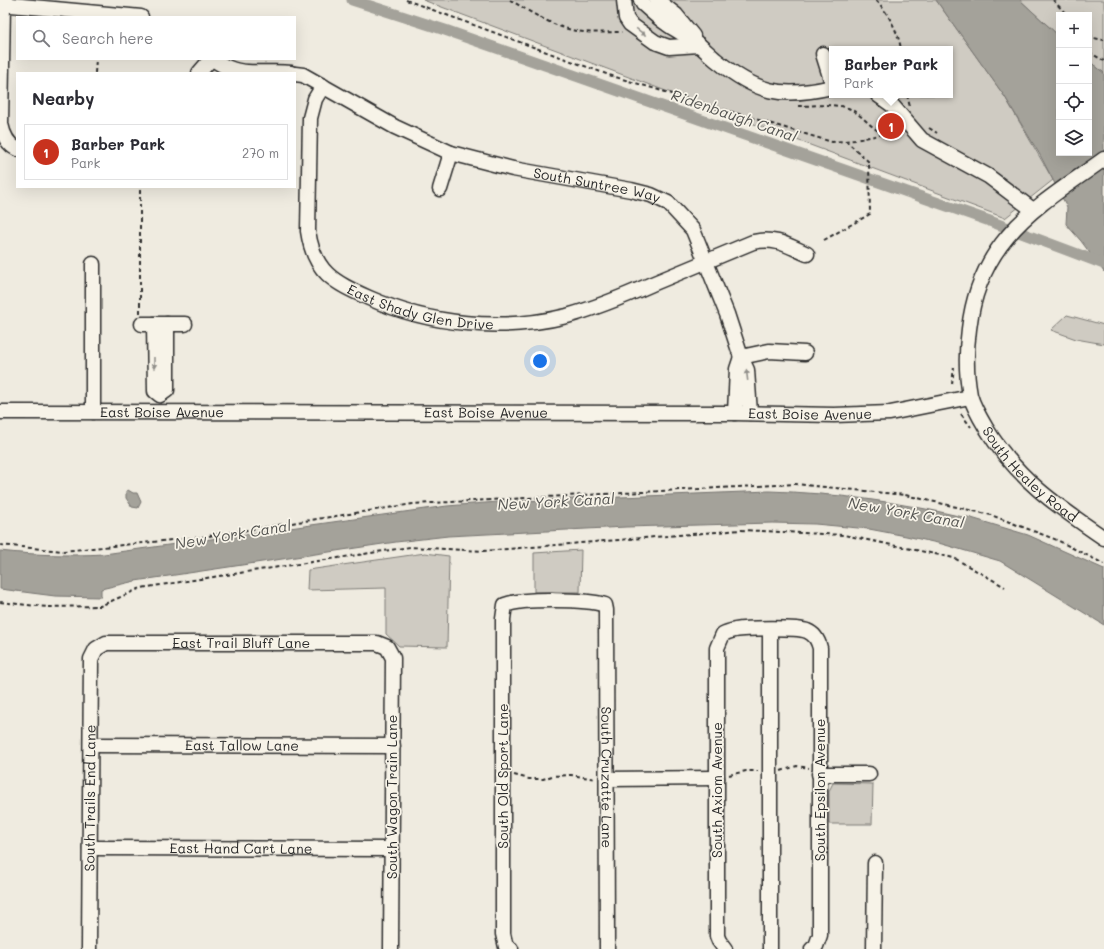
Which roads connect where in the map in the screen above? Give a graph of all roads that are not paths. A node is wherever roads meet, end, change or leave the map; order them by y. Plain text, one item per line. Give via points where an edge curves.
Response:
1 (624, 0) edge
2 (641, 0) edge
3 (657, 0) edge
4 (1, 4) edge
5 (130, 16) edge
6 (699, 45) junction
7 (823, 54) dead end
8 (211, 60) edge
9 (214, 60) edge
10 (200, 72) edge
11 (284, 72) edge
12 (829, 73) edge
13 (296, 74) edge
14 (323, 86) junction
15 (829, 88) edge
16 (882, 98) edge
17 (12, 145) edge
18 (451, 153) junction
19 (1104, 159) edge
20 (440, 189) dead end
21 (1033, 210) junction
22 (807, 254) dead end
23 (705, 262) junction
24 (93, 264) dead end
25 (185, 324) dead end
26 (805, 352) dead end
27 (741, 357) junction
28 (970, 397) junction
29 (0, 412) edge
30 (93, 412) junction
31 (160, 412) junction
32 (735, 413) junction
33 (750, 413) junction
34 (1104, 538) edge
35 (605, 605) joint
36 (770, 629) junction
37 (387, 647) joint
38 (96, 649) joint
39 (91, 745) junction
40 (393, 746) junction
41 (819, 774) junction
42 (869, 774) dead end
43 (717, 778) junction
44 (607, 779) junction
45 (90, 848) junction
46 (392, 849) junction
47 (875, 863) dead end
48 (814, 947) edge
49 (508, 948) edge
50 (724, 948) edge
51 (89, 949) edge
52 (391, 949) edge
53 (607, 949) edge
54 (770, 949) edge
55 (874, 949) edge

1 -> 6 street via 626,18 630,24 655,42 669,47
2 - 6 street via 666,24
3 - 6 street via 676,15
4 - 5 street
4 - 17 street via 1,124 3,133
6 - 15 street via 736,75 766,90 777,93 805,93
7 - 12 street
8 - 10 street
9 - 11 street via 242,71
13 - 14 street, South Suntree Way via 303,75
14 - 18 street, South Suntree Way via 395,127
14 - 23 street, East Shady Glen Drive via 315,99 310,118 310,245 325,273 363,295 390,307 430,318 474,324 523,324 567,316 619,298
16 - 21 street via 892,105 922,140 988,176
18 - 20 street
18 - 23 street, South Suntree Way via 513,169 651,195 668,203 689,225
19 - 21 street, South Healey Road
21 - 28 street, South Healey Road via 996,251 977,287 967,344
22 - 23 street, East Shady Glen Drive via 777,241 765,239
23 - 27 street, South Suntree Way via 727,314
24 - 30 street
25 - 31 street via 151,323 155,391 160,395
26 - 27 street via 769,352
27 - 32 street via 737,369
33 -> 27 street, South Suntree Way via 747,370
28 - 33 street, East Boise Avenue via 890,413
28 - 34 street, South Healey Road via 997,446 1014,468 1056,504
29 - 30 street, East Boise Avenue
30 - 31 street, East Boise Avenue
31 - 32 street, East Boise Avenue
32 - 33 street, East Boise Avenue
35 - 44 street, South Cruzatte Lane
35 - 49 street, South Old Sport Lane via 592,602 525,601 505,604 503,934
36 - 41 street, South Epsilon Avenue via 802,629 815,636 820,648
36 - 43 street, South Axiom Avenue via 736,629 723,634 719,640
36 - 54 street
37 - 38 street, East Trail Bluff Lane via 377,643 106,643
37 - 40 street, South Wagon Train Lane via 393,658
38 - 39 street, South Trails End Lane via 91,659
39 - 40 street, East Tallow Lane
39 - 45 street, South Trails End Lane
40 - 46 street, South Wagon Train Lane
41 - 42 street
41 - 48 street, South Epsilon Avenue via 820,935
43 - 44 street
43 - 50 street, South Axiom Avenue via 717,936
44 - 53 street, South Cruzatte Lane
45 - 46 street, East Hand Cart Lane
45 - 51 street, South Trails End Lane
46 - 52 street, South Wagon Train Lane
47 - 55 street

